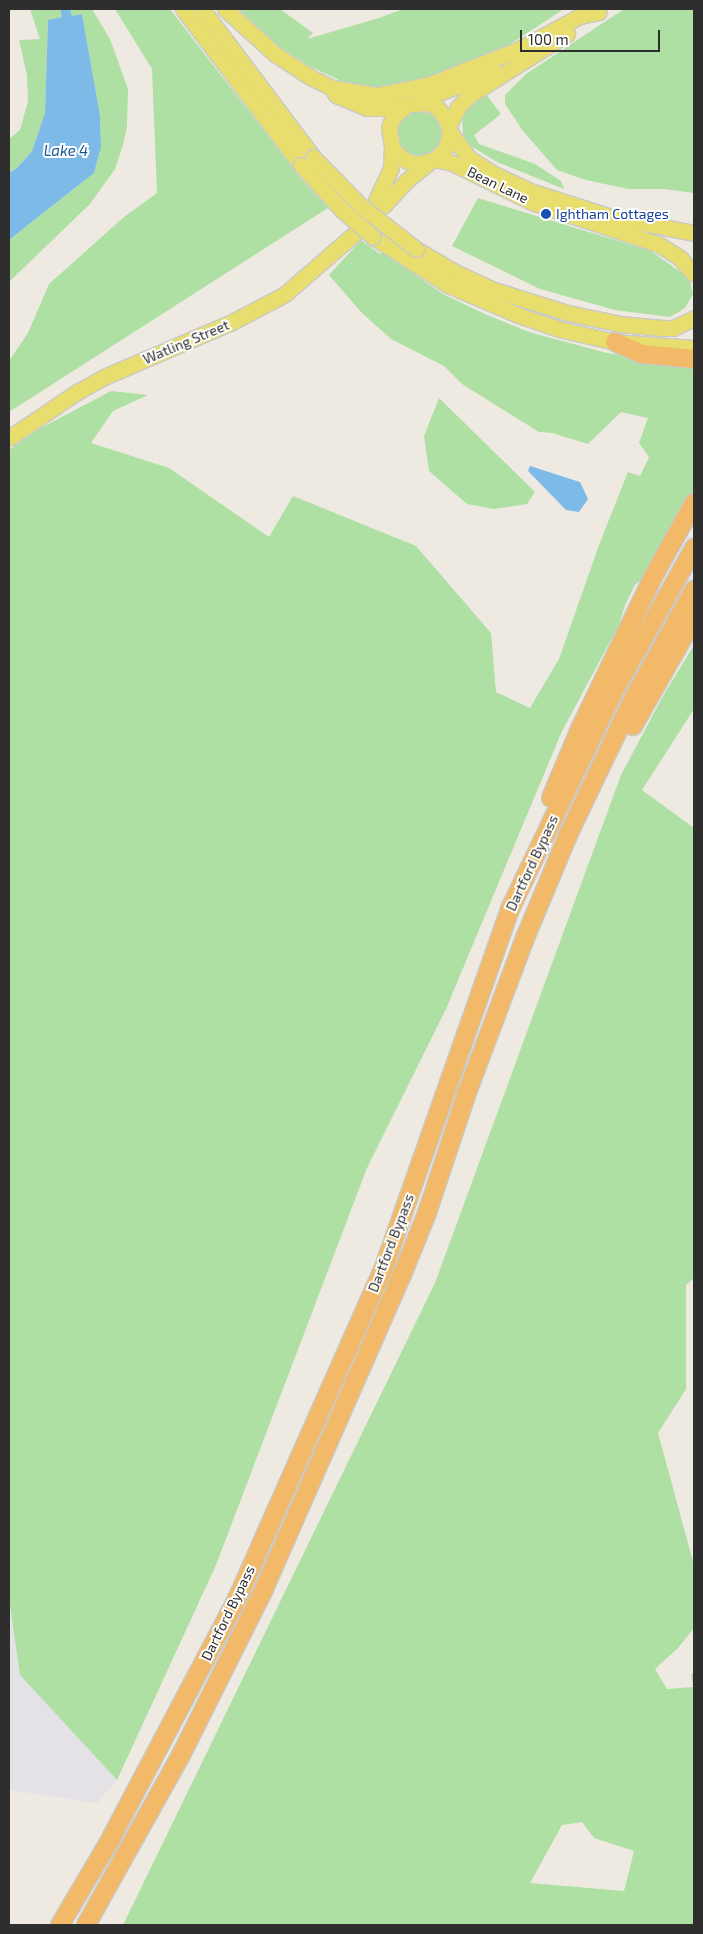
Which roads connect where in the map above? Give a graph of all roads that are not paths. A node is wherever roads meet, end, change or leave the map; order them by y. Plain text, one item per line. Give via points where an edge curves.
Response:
1 (183, 9) edge
2 (202, 9) edge
3 (224, 9) edge
4 (602, 10) edge
5 (332, 88) junction
6 (408, 104) junction
7 (450, 128) junction
8 (392, 147) junction
9 (307, 161) junction
10 (431, 161) junction
11 (694, 233) edge
12 (354, 234) dead end
13 (413, 255) junction
14 (694, 274) edge
15 (694, 318) edge
16 (616, 342) junction
17 (694, 348) edge
18 (694, 359) edge
19 (9, 438) edge
20 (694, 504) edge
21 (694, 548) edge
22 (694, 590) edge
23 (694, 618) edge
24 (568, 835) junction
25 (510, 909) junction
26 (60, 1925) edge
27 (86, 1925) edge

1 - 9 main road
2 - 9 main road
3 - 5 main road via 275,54
4 - 5 main road via 580,16 517,50 430,84 377,95
4 - 6 main road via 468,82
4 - 7 main road via 470,95 459,105
5 - 6 main road via 336,95 366,108
6 - 7 main road via 432,104 443,113
6 - 8 main road via 393,117 389,127
7 - 10 main road via 446,148
7 - 11 main road, Bean Lane via 469,158 533,192 612,217
8 - 10 main road via 407,161 417,164
8 - 10 main road via 391,168 376,200 377,208
9 - 13 main road, bridge
10 - 14 main road, Bean Lane via 452,163 534,203 660,244 676,254
12 - 19 main road, Watling Street via 286,294 232,322 104,377 76,392
13 - 15 main road via 491,289 568,313 620,324 663,328 673,328
13 - 16 main road via 457,289 559,329
16 - 17 main road
16 - 18 highway via 642,354
20 - 25 highway via 653,577 580,729
21 - 25 highway, Dartford Bypass via 615,689
22 - 24 highway, Dartford Bypass via 634,697
23 - 24 highway via 642,708 596,801
24 - 27 highway, Dartford Bypass via 525,938 402,1275 272,1571 181,1755
25 - 26 highway, Dartford Bypass via 379,1280 237,1599 110,1840

